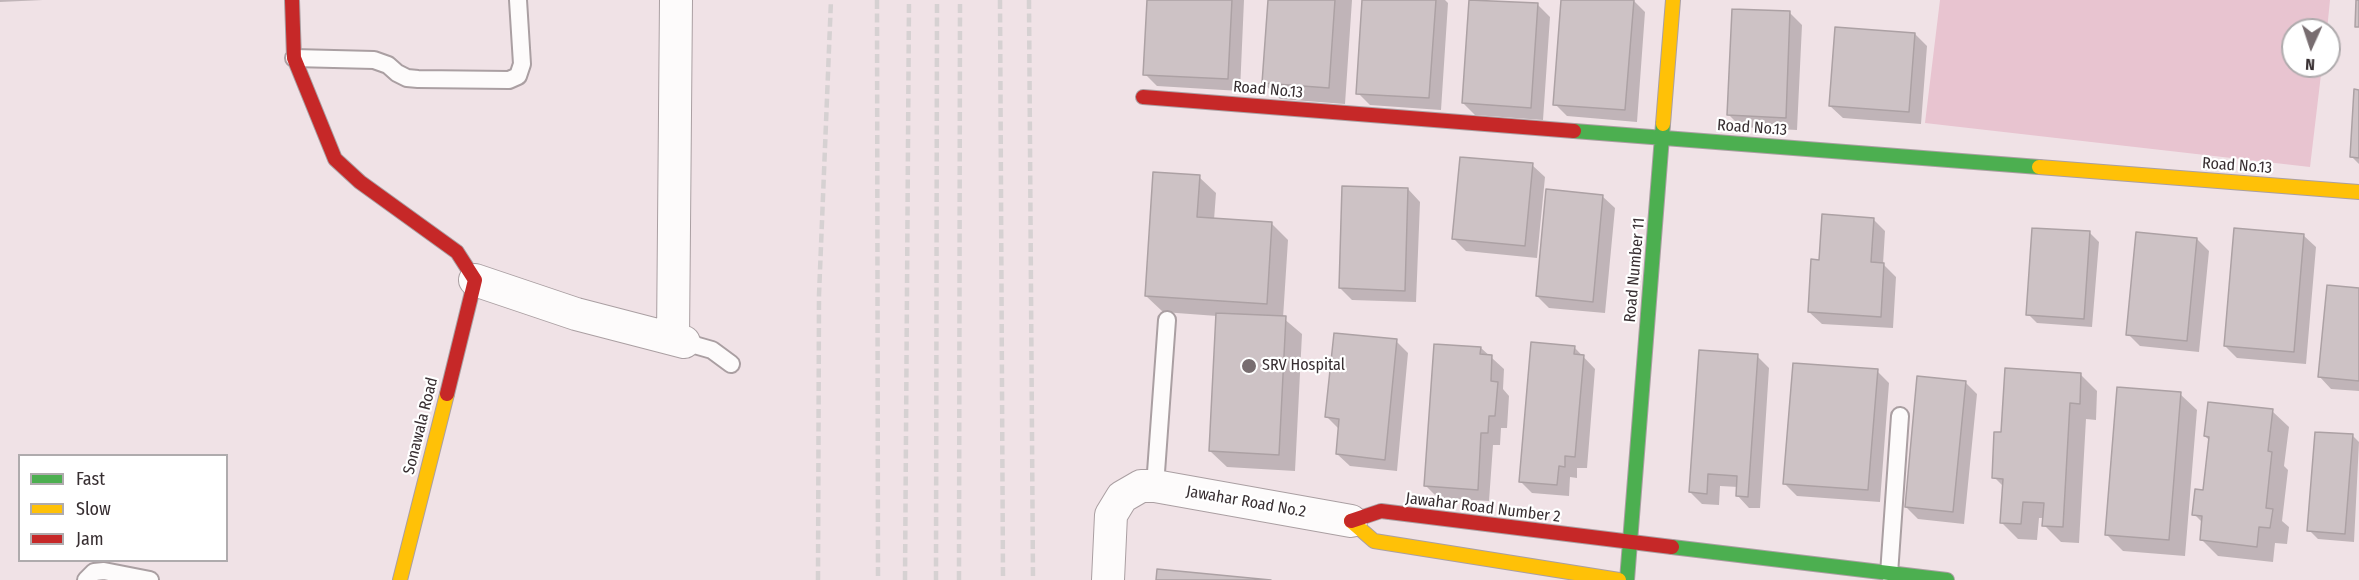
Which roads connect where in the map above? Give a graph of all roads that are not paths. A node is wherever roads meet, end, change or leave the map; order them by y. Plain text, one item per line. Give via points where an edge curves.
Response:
1 (292, 0) edge
2 (518, 0) edge
3 (676, 0) edge
4 (1673, 0) edge
5 (294, 58) junction
6 (1143, 97) dead end
7 (1662, 138) junction
8 (2359, 192) edge
9 (475, 280) junction
10 (1167, 320) dead end
11 (679, 340) junction
12 (731, 364) dead end
13 (1900, 416) dead end
14 (1148, 486) junction
15 (1351, 521) junction
16 (1630, 543) junction
17 (1889, 574) junction
18 (87, 580) edge
19 (150, 580) edge
20 (400, 580) edge
21 (1108, 580) edge
22 (1619, 580) edge
23 (1627, 580) edge
24 (1947, 580) edge

1 - 5 street
2 - 5 lane via 522,64 518,76 509,80 418,79 374,60
3 - 11 street
4 - 7 street, Road Number 11
5 - 9 street via 335,159 360,182 457,252
6 - 7 street, Road No.13
7 - 8 street, Road No.13
7 - 16 street, Road Number 11
9 - 11 street via 576,314
9 - 20 street, Sonawala Road
10 - 14 lane
11 - 12 lane via 712,350
13 - 17 lane
14 - 15 street, Jawahar Road No.2
14 - 21 street via 1122,497 1111,515
15 - 16 street, Jawahar Road Number 2 via 1381,511
15 - 22 street via 1374,541
16 - 17 street, Jawahar Road Number 2
16 - 23 street, Road Number 11
17 - 24 street
18 - 19 lane via 94,572 104,571

